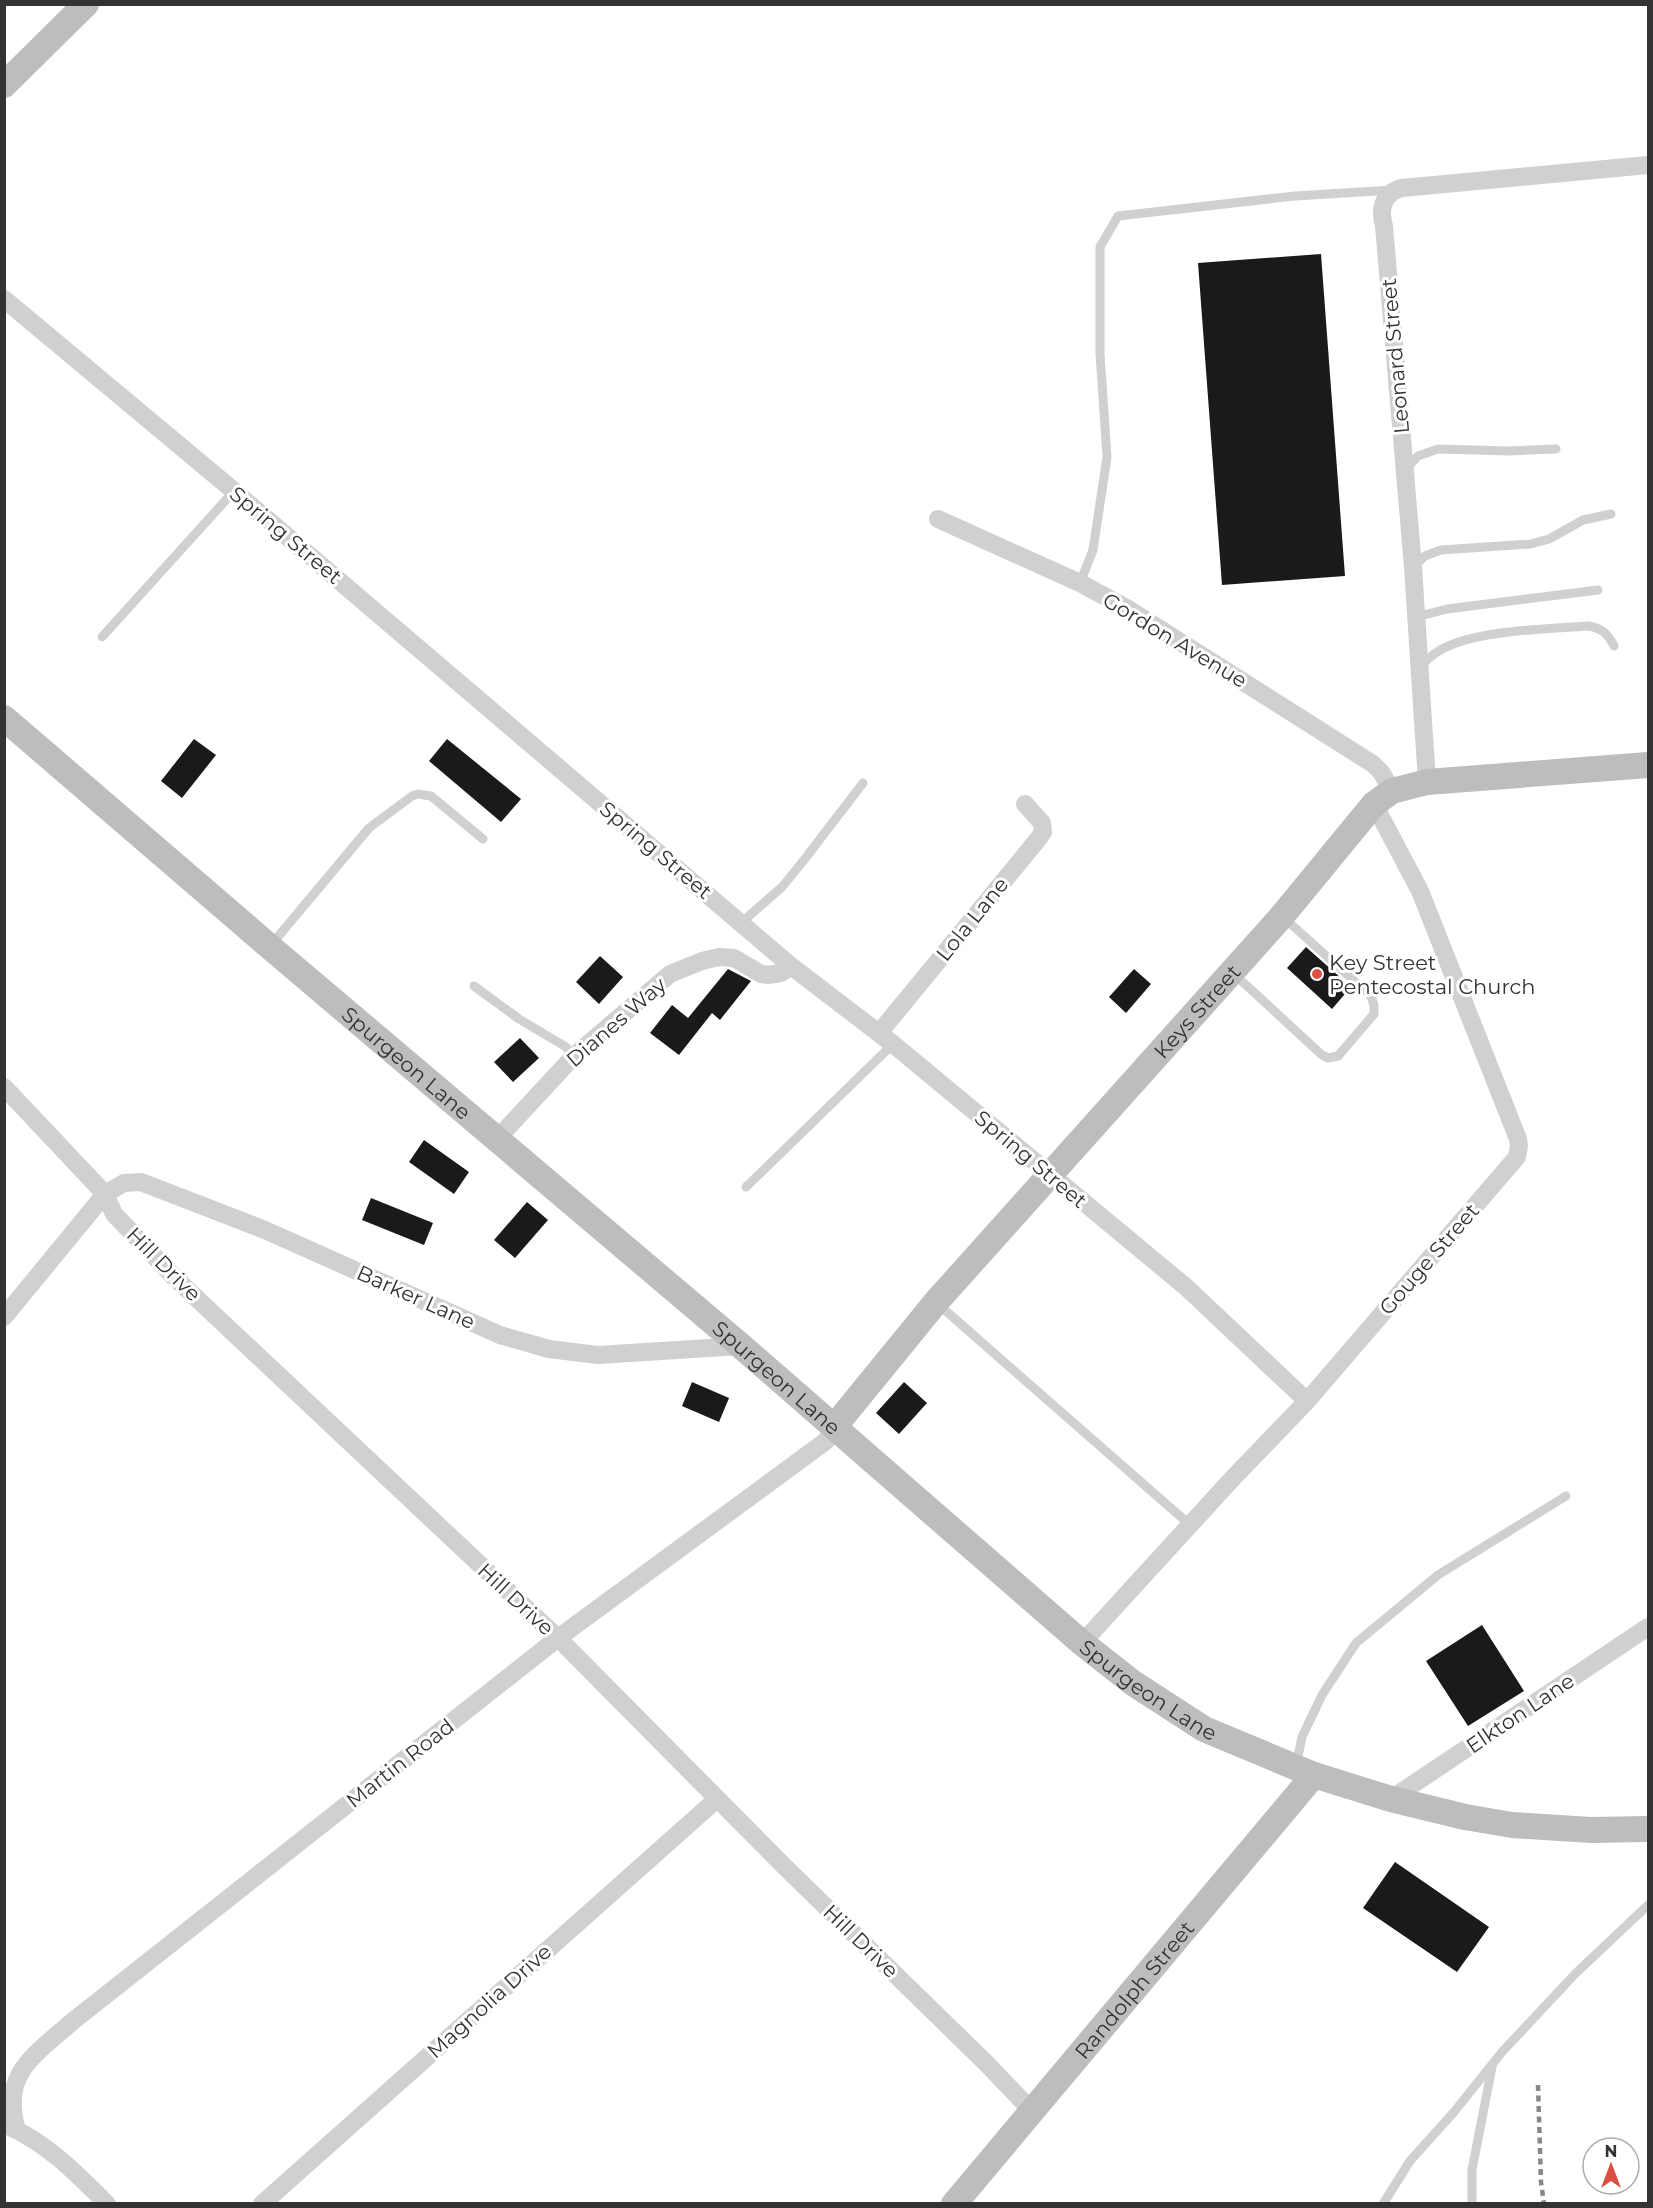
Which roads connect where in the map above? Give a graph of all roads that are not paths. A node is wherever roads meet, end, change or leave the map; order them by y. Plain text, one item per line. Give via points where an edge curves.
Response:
1 (86, 4) edge
2 (4, 85) edge
3 (1648, 165) edge
4 (1396, 190) junction
5 (4, 299) edge
6 (1556, 449) dead end
7 (1405, 470) junction
8 (234, 491) junction
9 (1611, 514) dead end
10 (938, 519) dead end
11 (1413, 567) junction
12 (1080, 583) junction
13 (1598, 590) dead end
14 (1416, 617) junction
15 (102, 638) dead end
16 (1614, 646) dead end
17 (1419, 667) junction
18 (4, 718) edge
19 (1648, 765) edge
20 (1427, 782) junction
21 (863, 783) dead end
22 (1383, 798) junction
23 (1025, 804) dead end
24 (483, 839) dead end
25 (1282, 916) junction
26 (741, 923) junction
27 (270, 947) junction
28 (791, 966) junction
29 (1232, 972) junction
30 (474, 986) dead end
31 (886, 1038) junction
32 (573, 1057) junction
33 (4, 1087) edge
34 (497, 1139) junction
35 (1050, 1175) junction
36 (746, 1187) dead end
37 (105, 1194) junction
38 (936, 1302) junction
39 (4, 1317) edge
40 (741, 1346) junction
41 (1307, 1401) junction
42 (834, 1426) junction
43 (1566, 1496) dead end
44 (1190, 1525) junction
45 (1648, 1627) edge
46 (558, 1638) junction
47 (1082, 1643) junction
48 (1305, 1772) junction
49 (717, 1799) junction
50 (1391, 1799) junction
51 (1648, 1829) edge
52 (1648, 1905) edge
53 (1492, 2065) junction
54 (1031, 2110) junction
55 (10, 2127) edge
56 (107, 2204) edge
57 (262, 2204) edge
58 (954, 2204) edge
59 (1383, 2204) edge
60 (1472, 2204) edge

1 - 2 street
3 - 4 street
4 - 7 street, Leonard Street via 1388,195 1381,213
4 - 12 lane via 1295,196 1118,216 1100,247 1100,354 1107,457 1093,550
5 - 8 street, Spring Street
6 - 7 lane via 1438,449 1418,456
7 - 11 street, Leonard Street
8 - 15 lane
8 - 26 street, Spring Street
9 - 11 lane via 1583,520 1531,544 1441,550 1425,556
10 - 12 street, Gordon Avenue
11 - 14 street, Leonard Street
12 - 22 street, Gordon Avenue via 1130,610 1364,758 1381,772
13 - 14 lane via 1447,609
14 - 17 street, Leonard Street
16 - 17 lane via 1597,627 1506,633 1450,645
17 - 20 street, Leonard Street
18 - 27 street, Spurgeon Lane
19 - 20 street
20 - 22 street
21 - 26 lane via 782,887
22 - 25 street, Keys Street
22 - 41 street, Gouge Street via 1519,1146 1517,1157
23 - 31 street, Lola Lane via 1042,823 1043,832
24 - 27 lane via 431,796 412,796 369,828
25 - 29 street, Keys Street
25 - 29 lane via 1371,996 1374,1014 1338,1056 1322,1055
26 - 28 street, Spring Street
27 - 34 street, Spurgeon Lane
28 - 31 street, Spring Street
28 - 32 street, Dianes Way via 768,975 734,958 719,957 670,974
29 - 35 street, Keys Street
30 - 32 lane via 566,1047
31 - 35 street, Spring Street
31 - 36 lane
32 - 34 street, Dianes Way
33 - 37 street, Hill Drive
34 - 40 street, Spurgeon Lane
35 - 38 street, Keys Street
35 - 41 street, Spring Street via 1186,1287
37 - 39 street
37 - 40 street, Barker Lane via 124,1183 141,1182 179,1195 500,1335 549,1349 598,1355
37 - 46 street, Hill Drive via 114,1214 174,1277
38 - 42 street, Keys Street
38 - 44 lane
40 - 42 street, Spurgeon Lane
41 - 44 street, Gouge Street
42 - 46 street, Martin Road via 826,1440
42 - 47 street, Spurgeon Lane
43 - 48 lane via 1438,1575 1356,1643 1322,1695 1302,1737
44 - 47 street, Gouge Street
45 - 50 street, Elkton Lane
46 - 49 street, Hill Drive
46 - 55 street, Martin Road via 72,2021 24,2065 11,2095
47 - 48 street, Spurgeon Lane via 1133,1683 1204,1729
48 - 50 street, Spurgeon Lane
48 - 54 street, Randolph Street
49 - 54 street, Hill Drive
49 - 57 street, Magnolia Drive
50 - 51 street, Spurgeon Lane via 1512,1825
52 - 53 lane via 1575,1974
53 - 59 lane via 1410,2161
53 - 60 lane via 1472,2169
54 - 58 street, Randolph Street
55 - 56 street via 34,2138

